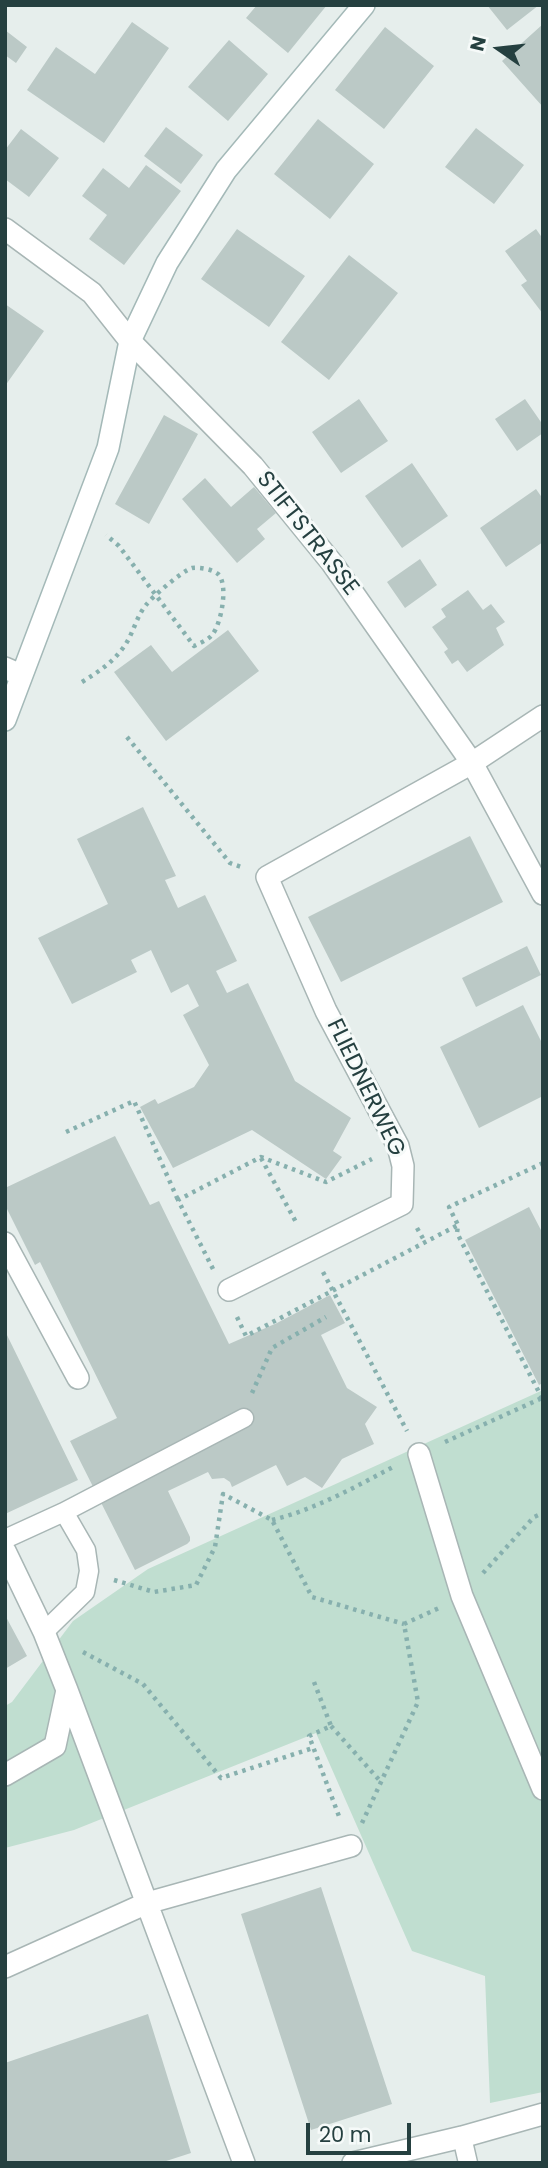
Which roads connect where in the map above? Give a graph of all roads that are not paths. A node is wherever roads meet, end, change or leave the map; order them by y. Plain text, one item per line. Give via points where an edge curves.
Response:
1 (364, 5) edge
2 (5, 229) edge
3 (130, 341) junction
4 (13, 671) edge
5 (543, 716) edge
6 (5, 720) edge
7 (472, 763) junction
8 (543, 894) edge
9 (5, 1243) edge
10 (226, 1292) road end
11 (78, 1378) dead end
12 (244, 1418) road end
13 (419, 1454) road end
14 (64, 1513) junction
15 (5, 1539) edge
16 (5, 1551) edge
17 (44, 1632) junction
18 (67, 1690) junction
19 (5, 1775) edge
20 (543, 1789) edge
21 (351, 1846) road end
22 (147, 1903) junction
23 (5, 1967) edge
24 (543, 2114) edge
25 (462, 2137) junction
26 (244, 2163) edge
27 (353, 2163) edge
28 (468, 2163) edge

1 - 3 street via 226,170 167,263
2 - 3 street, STIFTSTRASSE via 92,293
3 - 4 street via 108,448 84,516
3 - 7 street, STIFTSTRASSE via 253,466 332,563
4 - 6 street
5 - 7 street
7 - 8 street, STIFTSTRASSE
7 - 10 street, FLIEDNERWEG via 267,877 326,1011 398,1146 403,1166 402,1203
9 - 11 street
12 - 14 lane
13 - 20 street via 462,1597
14 - 15 lane
14 - 17 lane via 86,1550 89,1571 85,1592
16 - 17 street
17 - 18 street
18 - 19 street via 55,1746
18 - 22 street
21 - 22 street
22 - 23 street
22 - 26 street
24 - 25 street
25 - 27 street
25 - 28 lane

